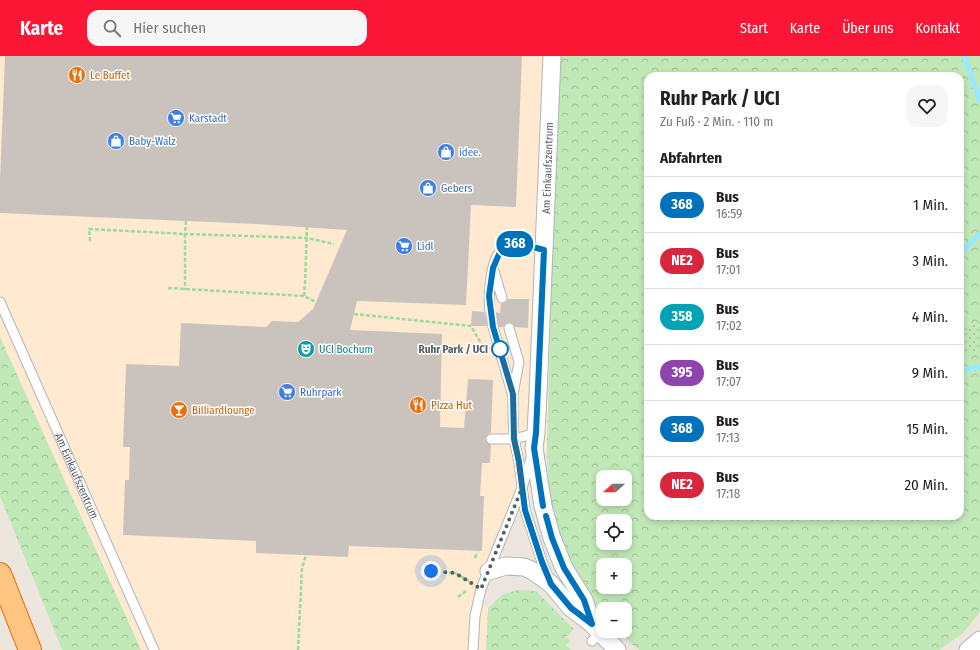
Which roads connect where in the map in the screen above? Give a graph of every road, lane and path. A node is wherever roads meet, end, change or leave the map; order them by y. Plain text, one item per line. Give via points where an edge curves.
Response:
1 (552, 56) edge
2 (186, 221) dead end
3 (307, 227) dead end
4 (185, 234) junction
5 (307, 238) junction
6 (90, 241) dead end
7 (334, 244) dead end
8 (544, 250) junction
9 (493, 268) junction
10 (168, 288) dead end
11 (185, 290) junction
12 (304, 296) junction
13 (502, 298) dead end
14 (0, 302) edge
15 (316, 302) dead end
16 (490, 312) dead end
17 (354, 314) dead end
18 (493, 327) dead end
19 (509, 328) dead end
20 (485, 350) dead end
21 (513, 394) junction
22 (491, 439) dead end
23 (514, 439) junction
24 (535, 441) junction
25 (522, 488) junction
26 (306, 555) dead end
27 (559, 555) junction
28 (537, 567) junction
29 (431, 571) dead end
30 (489, 571) junction
31 (0, 574) edge
32 (481, 589) junction
33 (595, 633) junction
34 (980, 640) edge
35 (30, 650) edge
36 (154, 650) edge
37 (298, 650) edge
38 (473, 650) edge
39 (617, 650) edge
40 (968, 650) edge

1 - 8 street, Am Einkaufszentrum
2 - 4 path
3 - 5 path
4 - 5 path
4 - 6 path via 89,229
4 - 11 path
5 - 7 path
5 - 12 path
8 - 9 lane via 518,243 500,252
8 - 24 street, Am Einkaufszentrum
9 - 13 lane
9 - 16 lane via 489,296
10 - 11 path
11 - 12 path
12 - 15 path
14 - 36 lane, Am Einkaufszentrum
17 - 20 path via 471,326
18 - 21 lane
19 - 21 lane via 519,362
21 - 23 lane
22 - 23 lane
23 - 24 lane
23 - 25 lane
24 - 25 lane, Am Einkaufszentrum
24 - 27 street, Am Einkaufszentrum via 543,506
25 - 28 lane
25 - 30 lane, Am Einkaufszentrum
26 - 37 path via 302,568
27 - 28 lane
27 - 33 street, Am Einkaufszentrum via 584,600
28 - 30 street, Am Einkaufszentrum via 506,566
28 - 33 street, Am Einkaufszentrum
29 - 32 path via 455,573
30 - 32 lane, Am Einkaufszentrum
31 - 35 highway
32 - 38 lane, Am Einkaufszentrum via 475,616
33 - 39 street, Am Einkaufszentrum
34 - 40 street

